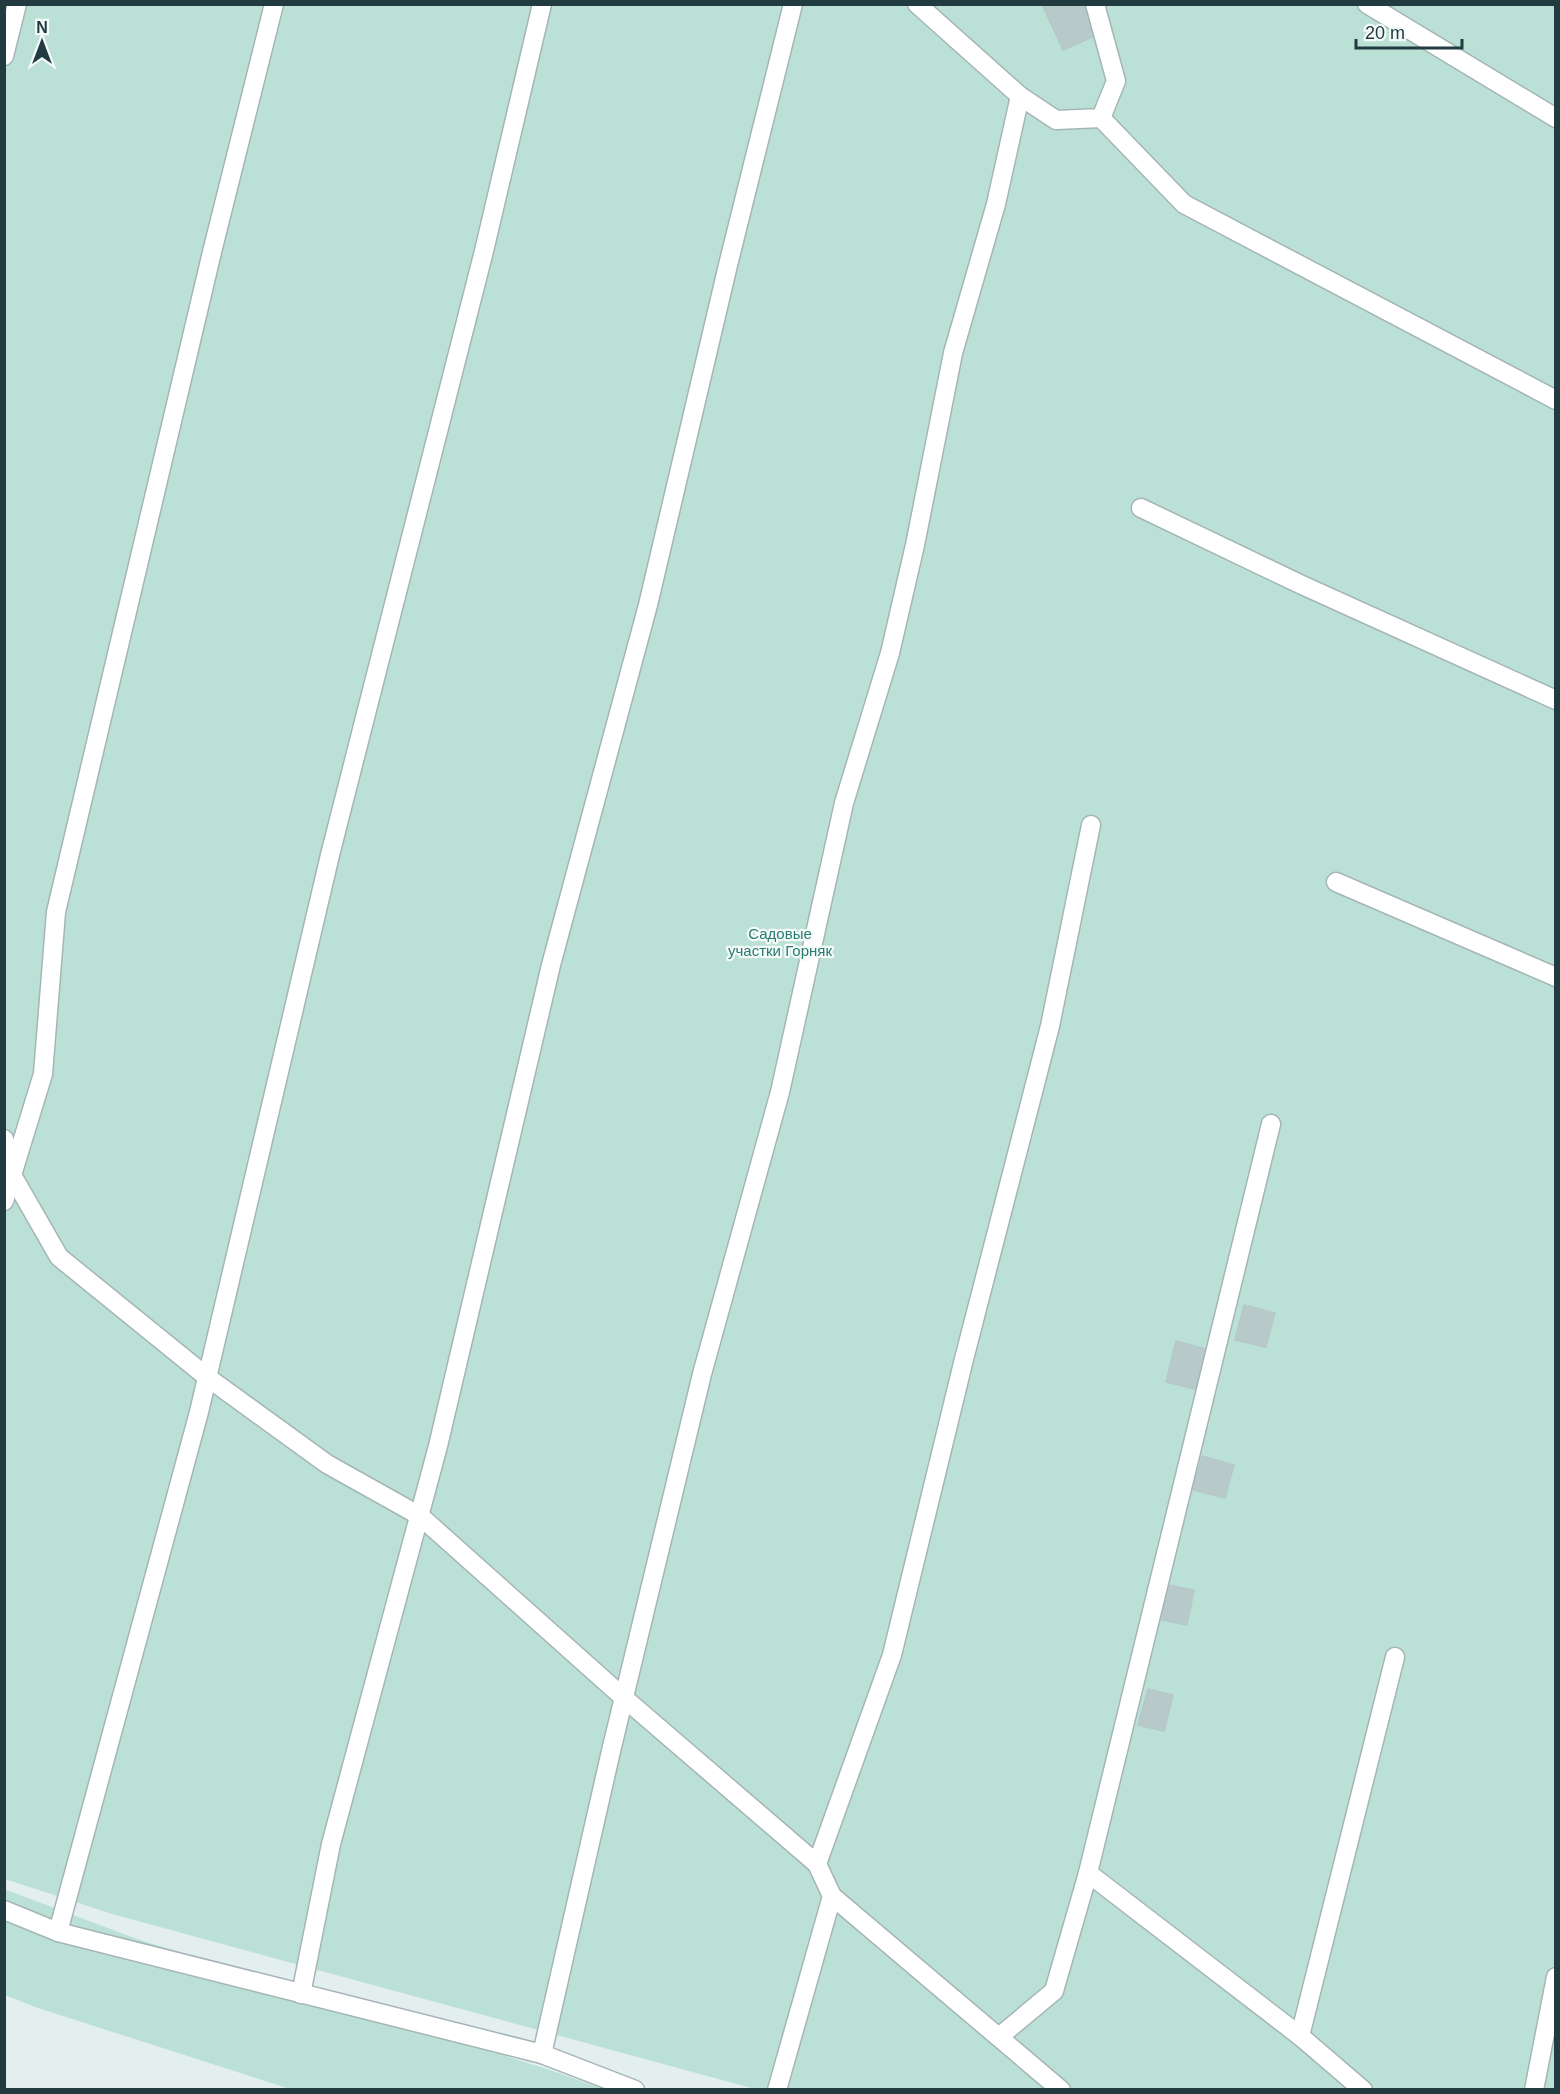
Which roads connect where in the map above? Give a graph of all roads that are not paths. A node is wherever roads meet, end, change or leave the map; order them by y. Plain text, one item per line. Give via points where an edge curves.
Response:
1 (17, 4) edge
2 (274, 4) edge
3 (542, 4) edge
4 (793, 4) edge
5 (917, 4) edge
6 (1095, 4) edge
7 (1367, 4) edge
8 (4, 56) edge
9 (1020, 96) junction
10 (1101, 118) junction
11 (1556, 118) edge
12 (1556, 400) edge
13 (1141, 508) dead end
14 (1556, 700) edge
15 (1091, 825) dead end
16 (1336, 882) dead end
17 (1556, 977) edge
18 (1271, 1124) dead end
19 (4, 1139) edge
20 (12, 1175) junction
21 (4, 1201) edge
22 (207, 1377) junction
23 (420, 1516) junction
24 (1395, 1657) dead end
25 (624, 1698) junction
26 (817, 1864) junction
27 (1088, 1873) junction
28 (832, 1896) junction
29 (4, 1910) edge
30 (58, 1932) junction
31 (1556, 1977) edge
32 (301, 1994) junction
33 (1300, 2036) junction
34 (999, 2037) junction
35 (542, 2054) junction
36 (1548, 2063) edge
37 (635, 2090) edge
38 (777, 2090) edge
39 (1061, 2090) edge
40 (1363, 2090) edge
41 (1534, 2090) edge

1 - 8 lane
2 - 20 lane via 56,912 44,1074
3 - 22 lane via 481,263 330,855
4 - 23 lane via 648,605 551,965
5 - 9 lane
6 - 10 lane via 1116,81
7 - 11 lane
9 - 10 lane via 1056,120
9 - 25 lane via 996,204 953,353 890,653 844,803 780,1092 702,1374
10 - 12 lane via 1184,204
13 - 14 lane
15 - 26 lane via 1050,1026 892,1655
16 - 17 lane
18 - 27 lane
19 - 20 lane
20 - 21 lane
20 - 22 lane via 59,1257
22 - 23 lane via 327,1464
22 - 30 lane
23 - 25 lane
23 - 32 lane via 331,1844
24 - 33 lane
25 - 26 lane
25 - 35 lane
26 - 28 lane
27 - 33 lane
27 - 34 lane via 1054,1991
28 - 34 lane
28 - 38 lane
29 - 30 lane
30 - 32 lane
31 - 36 lane
32 - 35 lane
33 - 40 lane
34 - 39 lane
35 - 37 lane
36 - 41 lane

